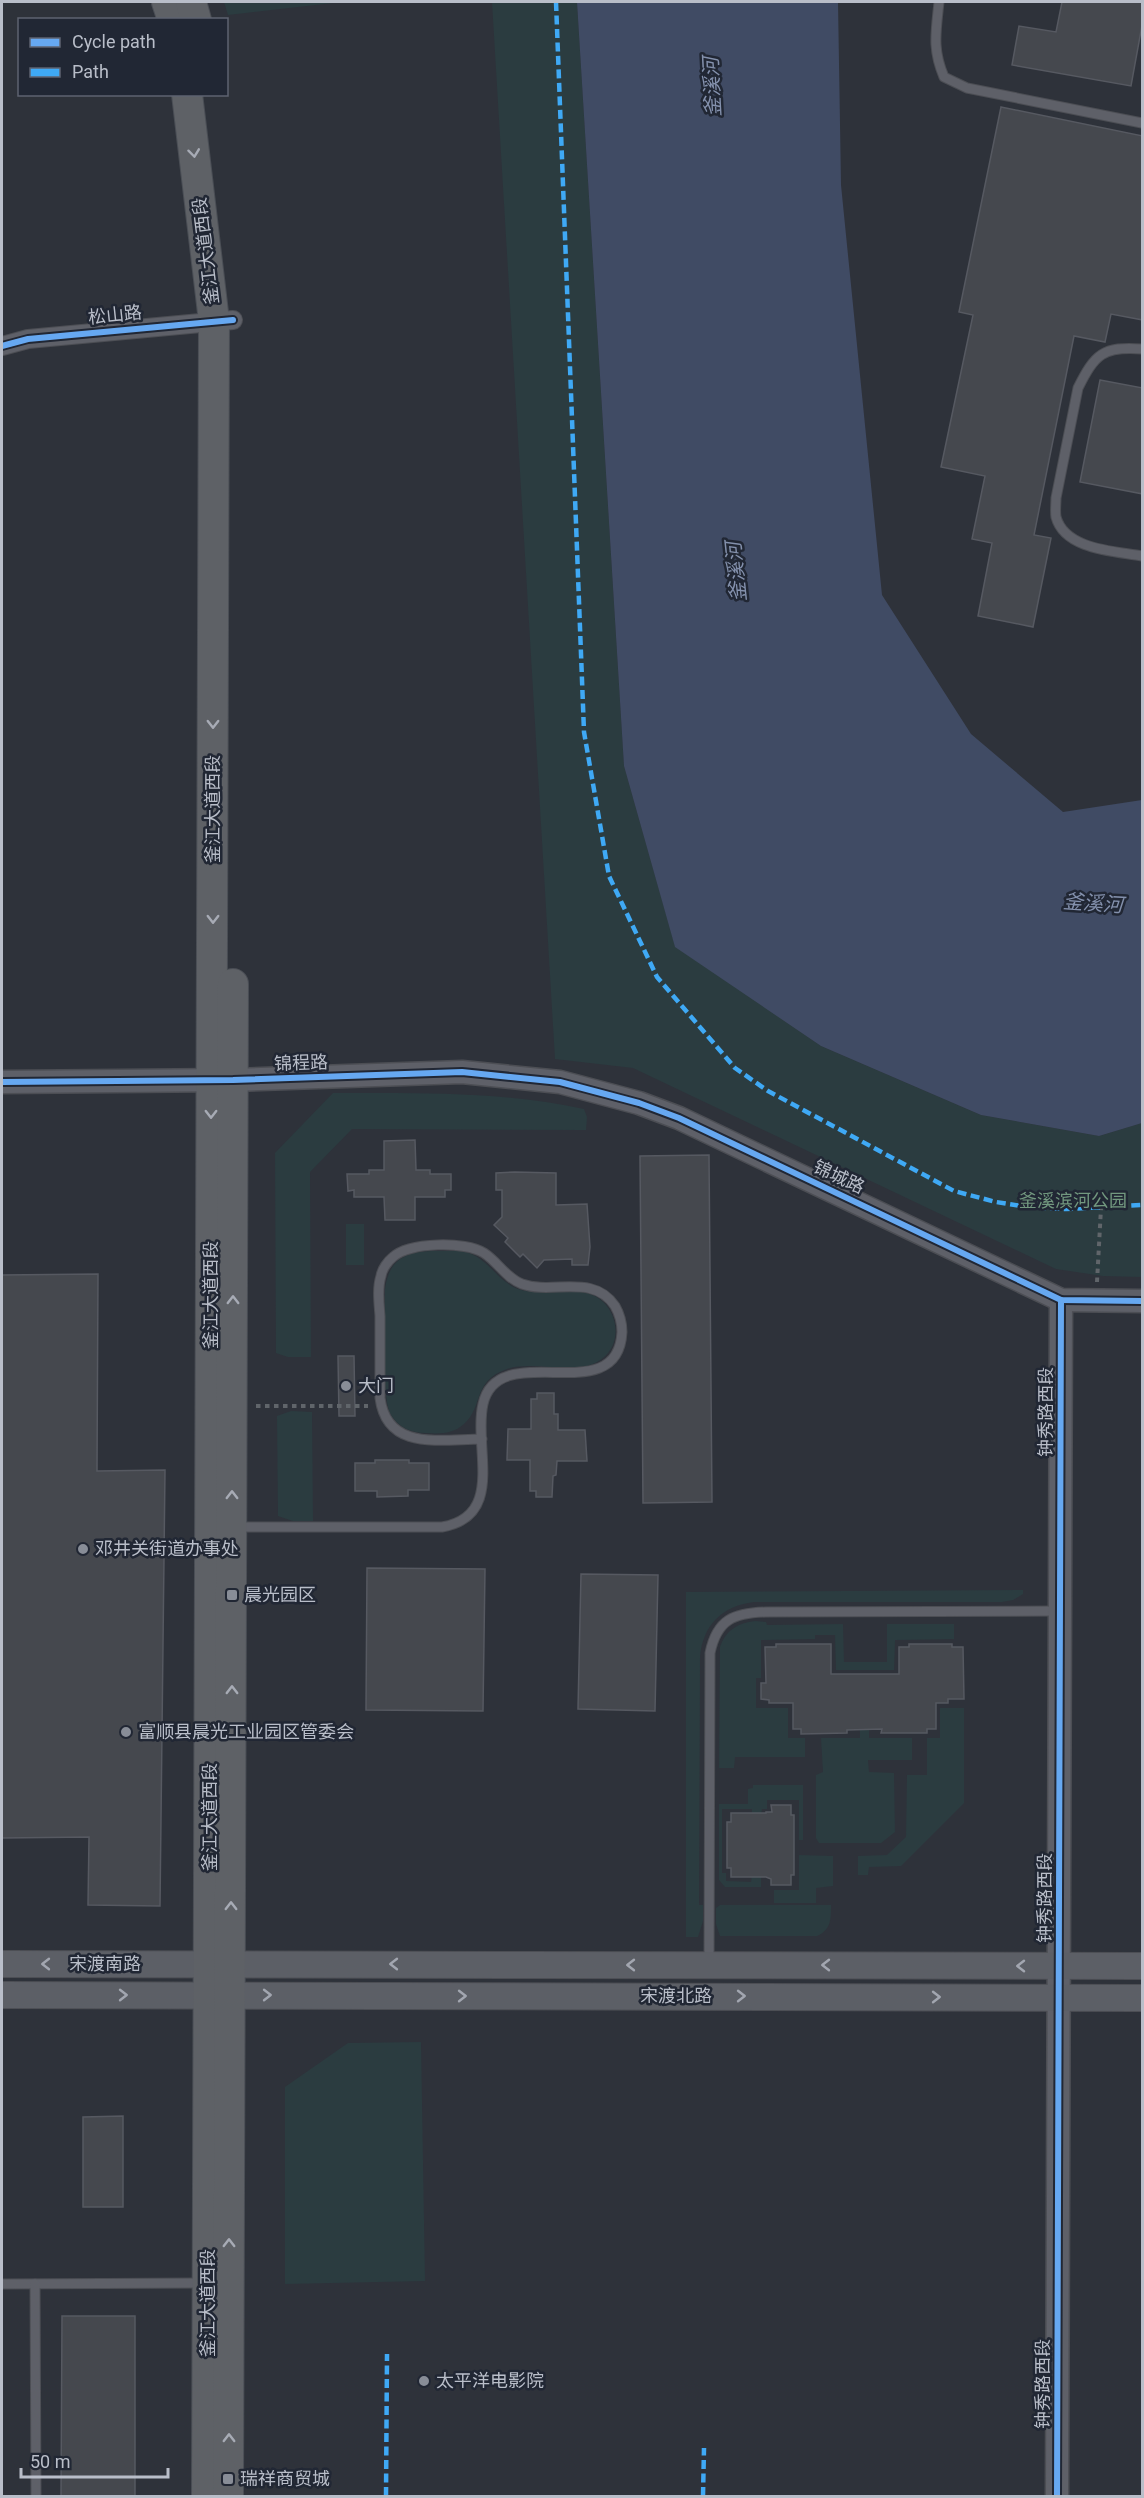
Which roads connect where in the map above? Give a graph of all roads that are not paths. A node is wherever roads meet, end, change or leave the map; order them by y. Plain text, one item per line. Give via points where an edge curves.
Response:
1 (167, 2) edge
2 (191, 2) edge
3 (939, 2) edge
4 (172, 18) edge
5 (195, 18) edge
6 (188, 96) edge
7 (208, 96) edge
8 (1143, 123) edge
9 (224, 320) junction
10 (2, 346) edge
11 (1143, 349) edge
12 (1143, 556) edge
13 (222, 1080) junction
14 (2, 1082) edge
15 (600, 1092) joint
16 (1061, 1300) junction
17 (1143, 1301) edge
18 (482, 1439) junction
19 (232, 1527) junction
20 (1061, 1611) junction
21 (2, 1964) edge
22 (220, 1964) junction
23 (709, 1965) junction
24 (1060, 1966) junction
25 (1143, 1966) edge
26 (2, 1995) edge
27 (220, 1995) junction
28 (1060, 1997) junction
29 (1143, 1998) edge
30 (208, 2283) junction
31 (2, 2284) edge
32 (35, 2284) junction
33 (36, 2496) edge
34 (207, 2496) edge
35 (228, 2496) edge
36 (1057, 2496) edge

1 - 4 highway
2 - 5 highway
3 - 8 lane via 936,58 944,77 967,88
6 -> 9 highway, 釜江大道西段
7 - 9 highway, 釜江大道西段
9 - 10 street, 松山路 via 28,339
9 - 13 highway, 釜江大道西段
11 - 12 lane via 1117,348 1096,357 1085,374 1078,388 1056,498 1056,516 1063,531 1078,542
13 - 14 street, 锦程路
13 - 15 street, 锦程路 via 462,1072 549,1081
19 -> 13 highway, 釜江大道西段 via 233,1406
13 -> 22 highway, 釜江大道西段
15 - 16 street, 锦城路 via 679,1118
16 - 17 street
16 - 20 street, 钟秀路西段
18 - 18 lane via 482,1406 488,1391 499,1380 518,1373 588,1372 611,1359 622,1326 617,1310 606,1295 583,1286 524,1284 510,1278 484,1253 466,1246 416,1246 401,1251 380,1276 381,1406 389,1423 406,1437
18 - 19 lane via 480,1501 470,1515 453,1525
22 -> 19 highway, 釜江大道西段
20 - 23 lane via 758,1612 738,1615 722,1625 710,1653
20 - 24 street, 钟秀路西段
22 -> 21 main road, 宋渡南路
23 -> 22 main road, 宋渡北路
22 - 27 highway, 釜江大道西段
24 -> 23 main road, 宋渡北路
24 - 25 main road, 宋渡北路
24 - 28 street, 钟秀路西段
26 -> 27 main road, 宋渡南路
27 -> 28 main road, 宋渡北路
27 - 30 highway, 釜江大道西段
35 -> 27 highway, 釜江大道西段
28 - 29 main road, 宋渡北路
28 - 36 street, 钟秀路西段
30 - 32 lane
30 - 34 highway, 釜江大道西段
31 - 32 lane
32 - 33 lane

